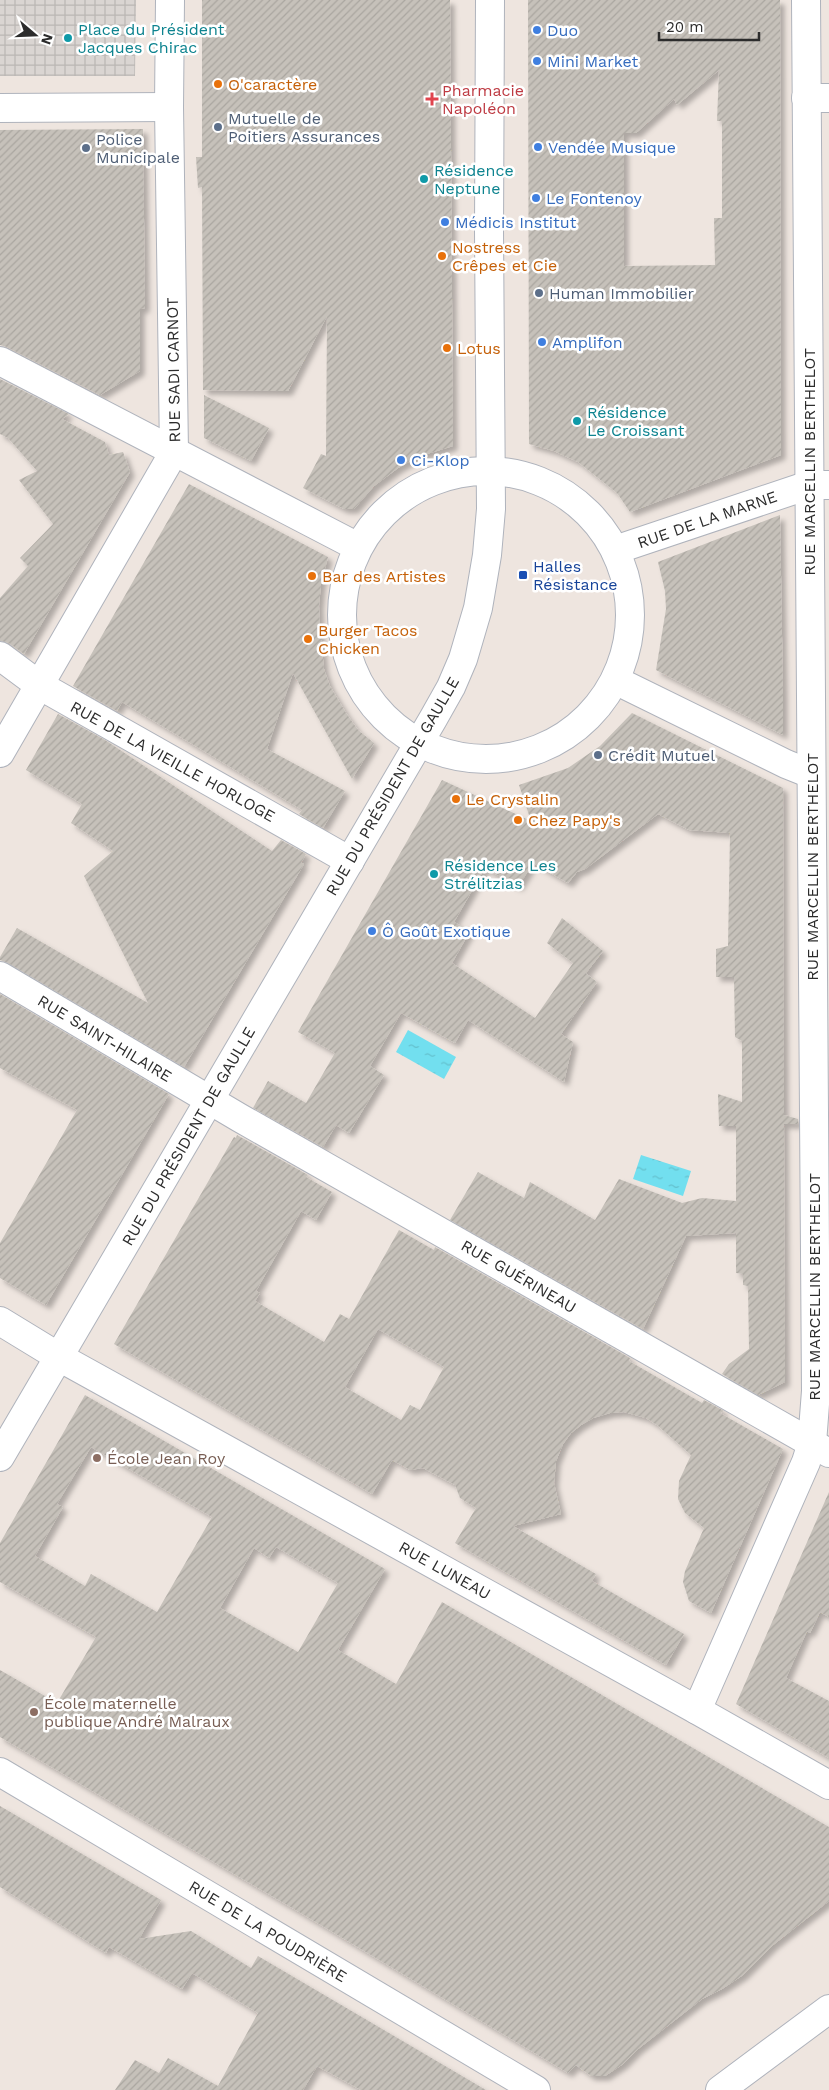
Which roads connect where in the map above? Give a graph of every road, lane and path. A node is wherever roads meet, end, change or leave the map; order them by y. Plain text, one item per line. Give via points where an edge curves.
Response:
1 (170, 0) edge
2 (490, 0) edge
3 (806, 0) edge
4 (818, 98) edge
5 (168, 107) junction
6 (0, 108) edge
7 (0, 361) edge
8 (174, 452) junction
9 (490, 470) junction
10 (819, 484) edge
11 (358, 547) junction
12 (615, 550) junction
13 (0, 656) edge
14 (615, 680) junction
15 (39, 685) junction
16 (418, 743) junction
17 (0, 754) edge
18 (811, 774) junction
19 (350, 861) junction
20 (0, 976) edge
21 (209, 1100) junction
22 (821, 1118) edge
23 (0, 1321) edge
24 (59, 1357) junction
25 (820, 1448) edge
26 (0, 1458) edge
27 (698, 1710) junction
28 (0, 1772) edge
29 (829, 1785) edge
30 (829, 2009) edge
31 (536, 2090) edge
32 (720, 2090) edge

1 - 5 street, RUE SADI CARNOT
2 - 9 street, RUE DU PRÉSIDENT DE GAULLE
3 - 4 street, RUE MARCELLIN BERTHELOT
4 - 10 street, RUE MARCELLIN BERTHELOT
5 - 6 street
5 - 8 street, RUE SADI CARNOT
7 - 8 street
8 - 11 street
8 - 15 street, RUE SADI CARNOT
9 - 11 street via 450,476 412,492 390,508
9 - 12 street via 541,481 564,493 596,521
9 - 16 street, RUE DU PRÉSIDENT DE GAULLE via 487,555 478,608 451,687
10 - 12 street, RUE DE LA MARNE
10 - 18 street, RUE MARCELLIN BERTHELOT
11 - 16 street via 346,581 342,612 345,644 355,674 370,702 401,732
12 - 14 street via 627,582 630,615 626,648
13 - 15 street, RUE DE LA VIEILLE HORLOGE
14 - 16 street via 597,708 574,730 546,747 522,755 482,760 449,755
14 - 18 street
15 - 17 street, RUE SADI CARNOT
15 - 19 street, RUE DE LA VIEILLE HORLOGE
16 - 19 street, RUE DU PRÉSIDENT DE GAULLE
18 - 22 street, RUE MARCELLIN BERTHELOT
19 - 21 street, RUE DU PRÉSIDENT DE GAULLE
20 - 21 street, RUE SAINT-HILAIRE
21 - 24 street, RUE DU PRÉSIDENT DE GAULLE
21 - 25 street, RUE GUÉRINEAU
22 - 25 street, RUE MARCELLIN BERTHELOT via 816,1391
23 - 24 street, RUE LUNEAU
24 - 26 street, RUE DU PRÉSIDENT DE GAULLE
24 - 27 street, RUE LUNEAU
25 - 27 street, RUE MARCELLIN BERTHELOT via 800,1476
27 - 29 street, RUE LUNEAU
28 - 31 street, RUE DE LA POUDRIÈRE
30 - 32 street

